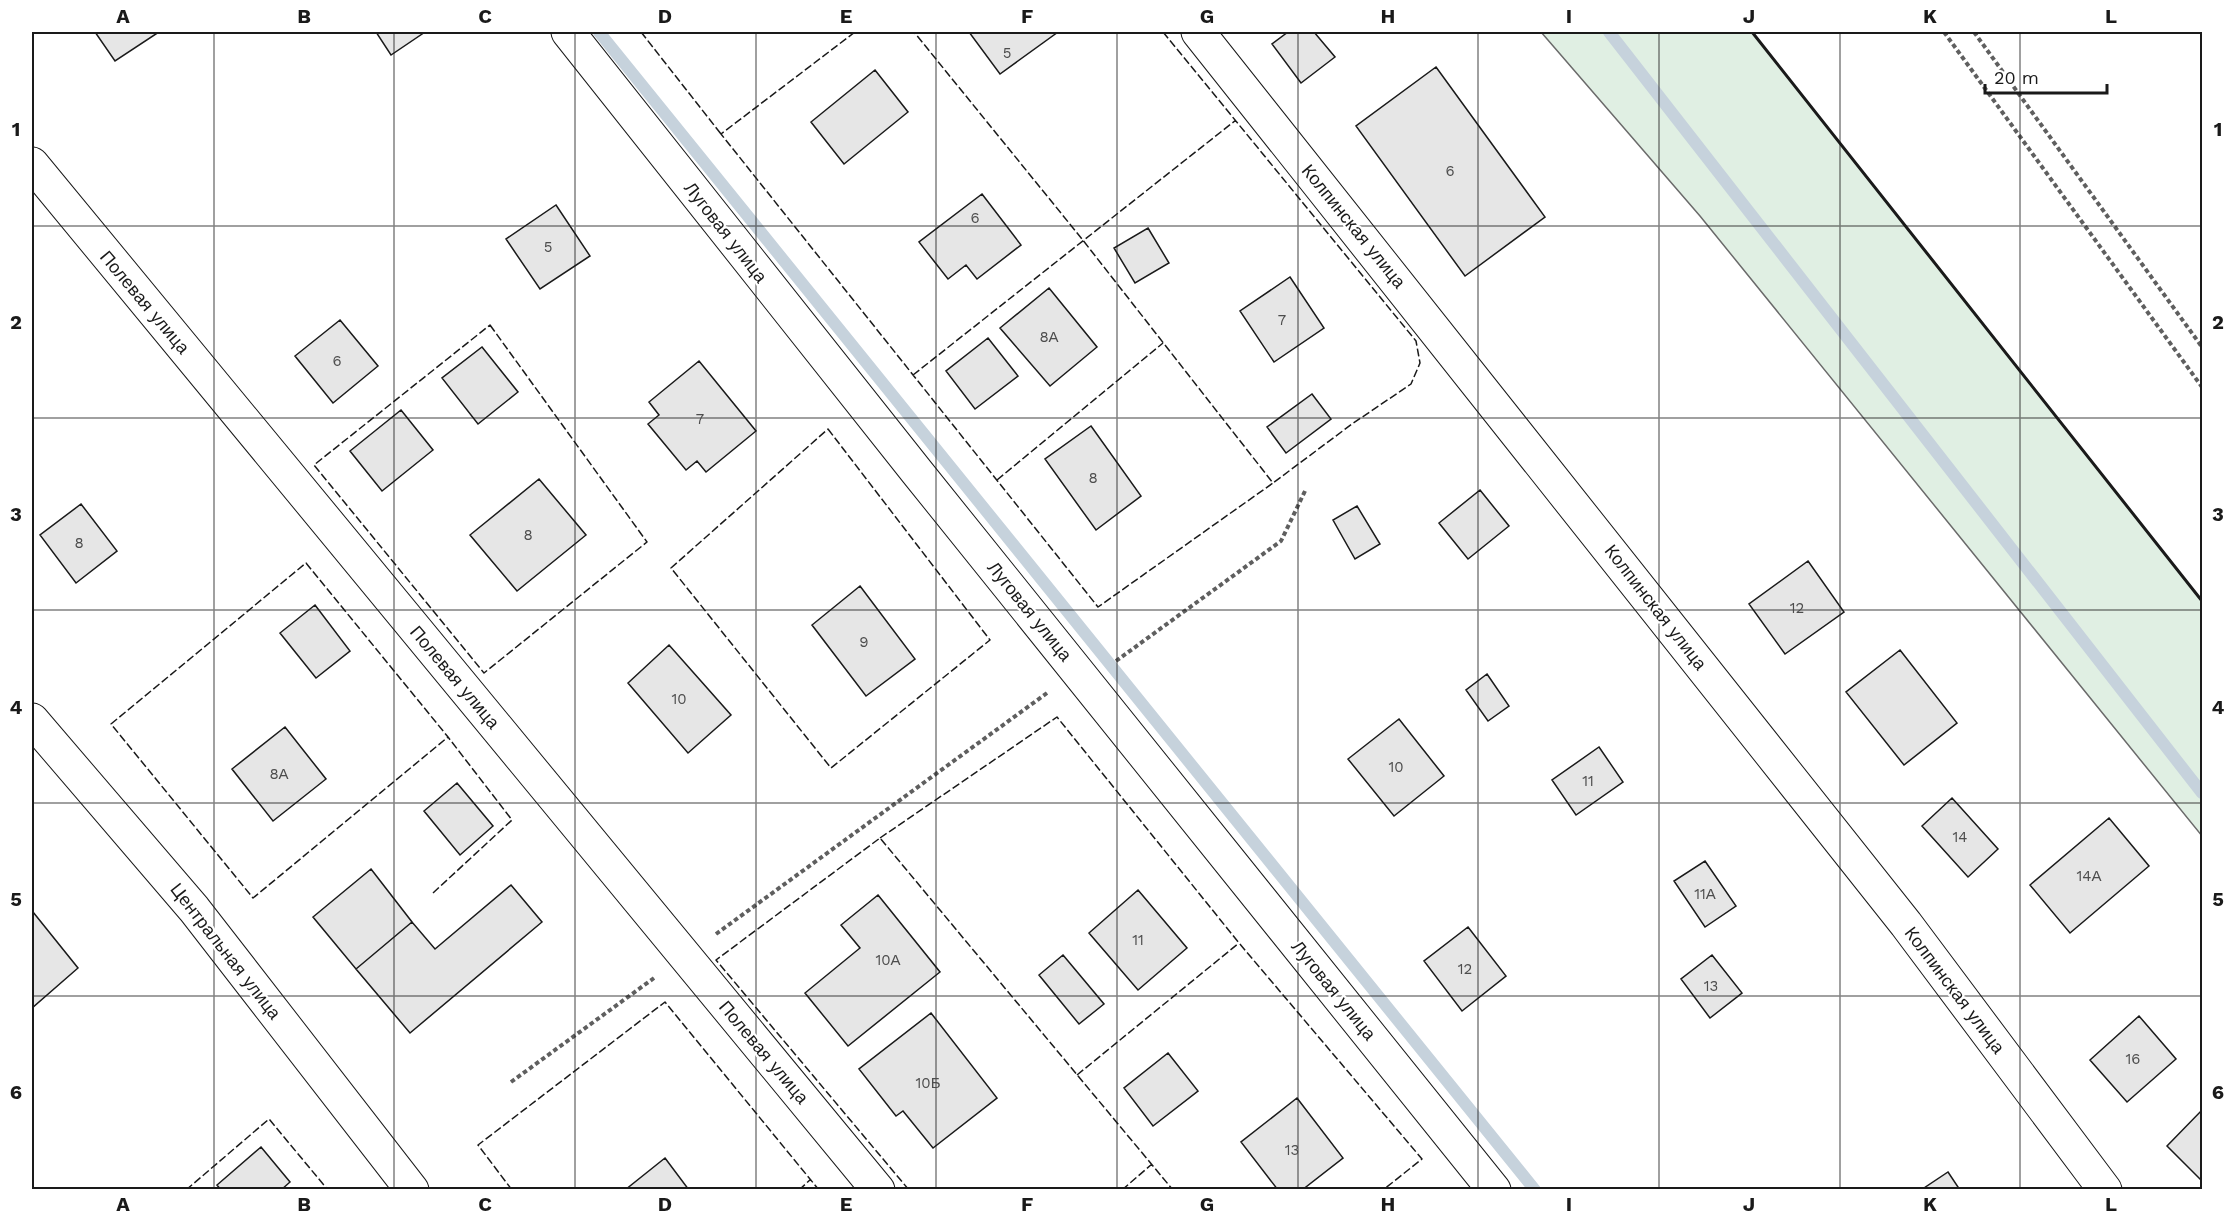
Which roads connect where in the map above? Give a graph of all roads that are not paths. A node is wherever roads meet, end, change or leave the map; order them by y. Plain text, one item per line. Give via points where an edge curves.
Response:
1 (568, 32) edge
2 (1198, 32) edge
3 (32, 164) edge
4 (32, 720) edge
5 (412, 1190) edge
6 (878, 1190) edge
7 (1494, 1190) edge
8 (2105, 1190) edge

1 - 7 street, Луговая улица
2 - 8 street, Колпинская улица via 1898,914
3 - 6 street, Полевая улица
4 - 5 street, Центральная улица via 194,909

